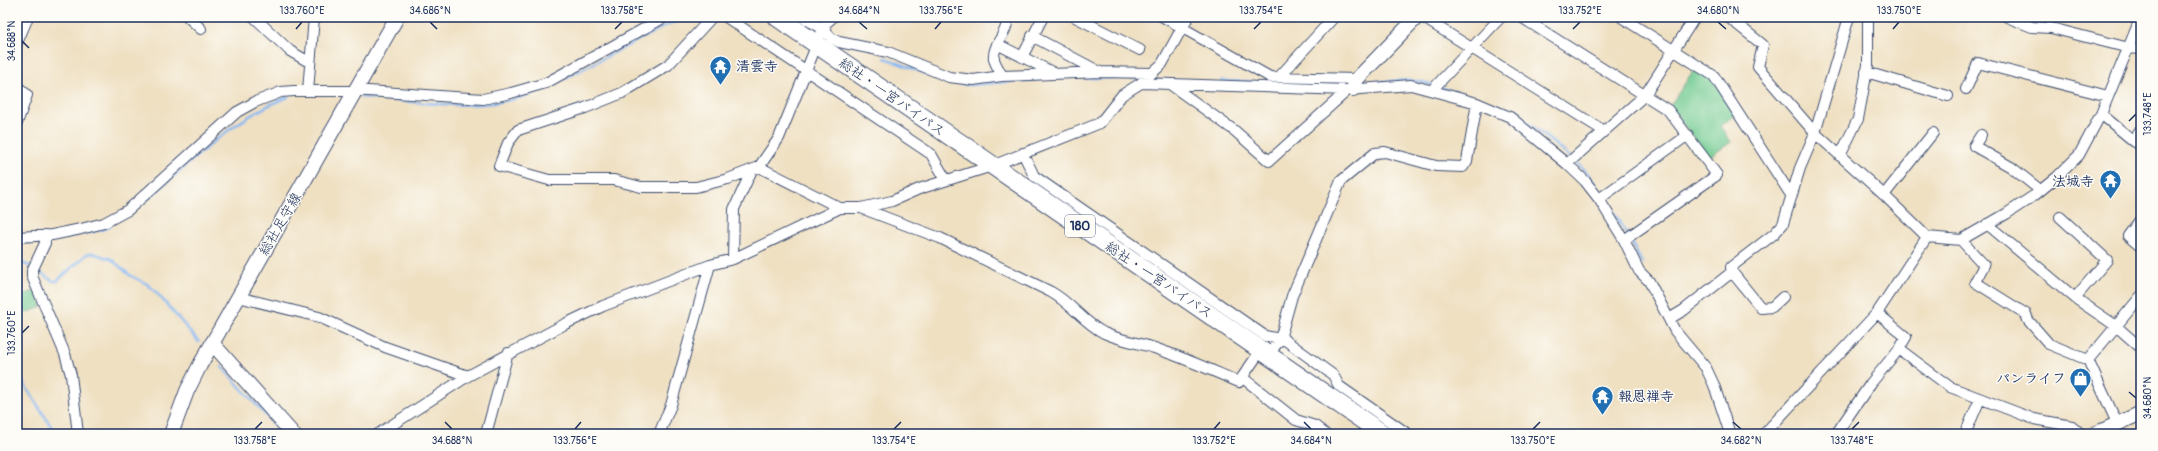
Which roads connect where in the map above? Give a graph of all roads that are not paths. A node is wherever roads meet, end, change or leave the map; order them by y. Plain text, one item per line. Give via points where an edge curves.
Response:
1 (28, 17) edge
2 (188, 17) edge
3 (254, 17) edge
4 (314, 17) edge
5 (397, 17) edge
6 (665, 17) edge
7 (712, 17) edge
8 (726, 17) edge
9 (777, 17) edge
10 (802, 17) edge
11 (833, 17) edge
12 (1007, 17) edge
13 (1043, 17) edge
14 (1074, 17) edge
15 (1163, 17) edge
16 (1188, 17) edge
17 (1333, 17) edge
18 (1417, 17) edge
19 (1422, 17) edge
20 (1501, 17) edge
21 (1521, 17) edge
22 (1621, 17) edge
23 (1695, 17) edge
24 (1728, 17) edge
25 (1849, 17) edge
26 (1868, 17) edge
27 (2007, 17) edge
28 (2141, 17) edge
29 (1182, 28) junction
30 (201, 30) dead end
31 (1032, 36) junction
32 (820, 37) junction
33 (17, 43) edge
34 (997, 44) junction
35 (1471, 48) junction
36 (2129, 48) junction
37 (2141, 49) edge
38 (1140, 50) dead end
39 (1673, 51) junction
40 (1022, 57) junction
41 (309, 62) junction
42 (1100, 72) junction
43 (1866, 72) junction
44 (806, 73) junction
45 (1055, 74) junction
46 (1002, 76) junction
47 (1280, 76) junction
48 (1146, 78) junction
49 (1170, 85) junction
50 (1354, 85) junction
51 (17, 86) edge
52 (1435, 87) junction
53 (1966, 89) dead end
54 (308, 91) junction
55 (355, 91) junction
56 (1645, 95) junction
57 (1948, 96) dead end
58 (2108, 96) junction
59 (1477, 103) junction
60 (2101, 114) junction
61 (17, 123) edge
62 (2141, 129) edge
63 (1604, 131) junction
64 (1815, 133) junction
65 (1933, 133) dead end
66 (1688, 135) junction
67 (1981, 135) dead end
68 (2133, 140) junction
69 (2141, 147) edge
70 (1023, 153) junction
71 (1840, 156) junction
72 (1571, 160) junction
73 (992, 166) junction
74 (755, 168) junction
75 (946, 180) junction
76 (2040, 190) junction
77 (1792, 195) junction
78 (1884, 195) junction
79 (1602, 197) junction
80 (840, 208) junction
81 (860, 208) junction
82 (2060, 217) dead end
83 (2141, 219) edge
84 (1987, 224) junction
85 (17, 237) edge
86 (1627, 237) junction
87 (1927, 237) junction
88 (45, 239) junction
89 (1961, 240) junction
90 (2141, 247) edge
91 (733, 259) junction
92 (710, 265) junction
93 (1732, 272) junction
94 (2141, 296) edge
95 (238, 297) junction
96 (1783, 297) dead end
97 (2075, 298) junction
98 (1877, 313) junction
99 (1669, 319) junction
100 (2116, 326) junction
101 (1280, 339) junction
102 (212, 343) junction
103 (2141, 348) edge
104 (1899, 349) junction
105 (508, 353) junction
106 (1265, 353) junction
107 (2088, 360) junction
108 (468, 376) junction
109 (1243, 378) junction
110 (1980, 398) junction
111 (2141, 413) edge
112 (2117, 423) junction
113 (78, 434) edge
114 (171, 434) edge
115 (293, 434) edge
116 (378, 434) edge
117 (486, 434) edge
118 (659, 434) edge
119 (1325, 434) edge
120 (1383, 434) edge
121 (1408, 434) edge
122 (1730, 434) edge
123 (1764, 434) edge
124 (1836, 434) edge
125 (1965, 434) edge
126 (2081, 434) edge
127 (2095, 434) edge

1 - 33 street
2 - 30 street
3 - 41 street via 290,50
4 - 41 street
5 - 55 main road, 総社足守線
6 - 55 street via 546,83 511,93 483,99
7 - 74 street via 668,65 622,93 518,130 508,144 499,166 549,180 614,180 641,187 696,187 728,179
8 - 44 street
9 - 32 highway, 総社・一宮バイパス / 180
10 - 32 street
11 - 32 street via 828,21
12 - 34 street via 1008,22
13 - 31 street
14 - 38 street
15 - 29 street
16 - 29 street
17 - 47 street
18 - 50 main road
19 - 35 street
20 - 35 street
21 - 56 street
22 - 39 street
23 - 39 street
24 - 64 street via 1763,45 1758,67
25 - 64 street
26 - 43 street
27 - 36 street via 2032,27 2051,28
28 - 36 street
29 - 47 street via 1270,76
29 - 48 street via 1162,64
31 - 40 street
31 - 42 street
32 - 44 street
32 - 46 street via 888,52 949,76 973,80
32 - 73 highway, 総社・一宮バイパス / 180
34 - 40 street
34 - 46 street via 994,58
35 - 52 street
35 - 63 street
36 - 37 street
36 - 58 street
39 - 56 street
39 - 77 street via 1714,76
40 - 45 street
41 - 54 street
42 - 45 street
42 - 48 street
43 - 57 street
43 - 71 street via 1858,119
44 - 74 street via 778,138
44 - 75 street via 827,84 931,154
45 - 46 street
47 - 50 street
48 - 49 street
48 - 70 street via 1122,95 1100,123
49 - 50 street
49 - 50 street via 1235,131 1268,161
50 - 52 street
51 - 61 street via 27,95
52 - 59 street
53 - 58 street via 1978,63
54 - 55 street
54 - 88 street via 281,92 237,112 128,210 104,223
55 - 95 main road, 総社足守線
56 - 63 street
56 - 66 street via 1668,110
58 - 60 street
59 - 72 street via 1510,117
59 - 101 street via 1467,161 1463,167 1436,166 1385,152 1375,153 1341,181 1292,296
60 - 68 street
60 - 76 street via 2079,155 2057,178
62 - 68 street
63 - 72 street
64 - 71 street
64 - 77 street
65 - 78 street
66 - 79 street
66 - 86 street via 1717,175
67 - 76 street via 1974,146 2011,167
68 - 69 street
70 - 73 street
70 - 101 street via 1034,176 1265,336
71 - 78 street
72 - 79 street via 1585,180
73 - 75 street
73 - 106 highway, 総社・一宮バイパス / 180
74 - 80 street
74 - 91 street via 734,209
75 - 81 street via 892,201
76 - 84 street
77 - 93 street via 1783,224 1731,267
78 - 87 street
79 - 86 street
80 - 81 street
80 - 91 street
81 - 109 street via 940,238 1064,298 1093,326 1103,332 1128,342 1158,349 1239,382
82 - 97 street via 2107,260
83 - 90 street via 2128,236
84 - 89 street
84 - 97 street
85 - 88 street
86 - 99 street via 1639,271 1649,282
87 - 89 street
87 - 98 street
88 - 113 street via 33,268 71,375
89 - 107 street via 1984,265 1976,282 2026,314 2028,320 2049,344
91 - 92 street
92 - 105 street via 603,306
92 - 118 street via 671,405
93 - 96 street via 1761,308 1772,307
93 - 99 street
94 - 100 street
95 - 102 main road, 総社足守線
95 - 108 street via 319,317 385,347
97 - 100 street
98 - 104 street via 1906,337
98 - 123 street
99 - 122 street via 1675,332 1706,368
100 - 103 street
100 - 107 street
101 - 106 street
101 - 121 street via 1333,375 1339,386
102 - 114 main road, 総社足守線 via 187,391
102 - 115 main road
104 - 110 street via 1950,387
104 - 124 street via 1871,383
105 - 108 street
105 - 117 street
106 - 109 street
106 - 120 highway, 総社・一宮バイパス / 180
107 - 112 street
108 - 116 street
109 - 119 street via 1296,420 1315,426
110 - 125 street
110 - 126 street via 2034,419 2072,426
111 - 112 main road
112 - 127 main road

